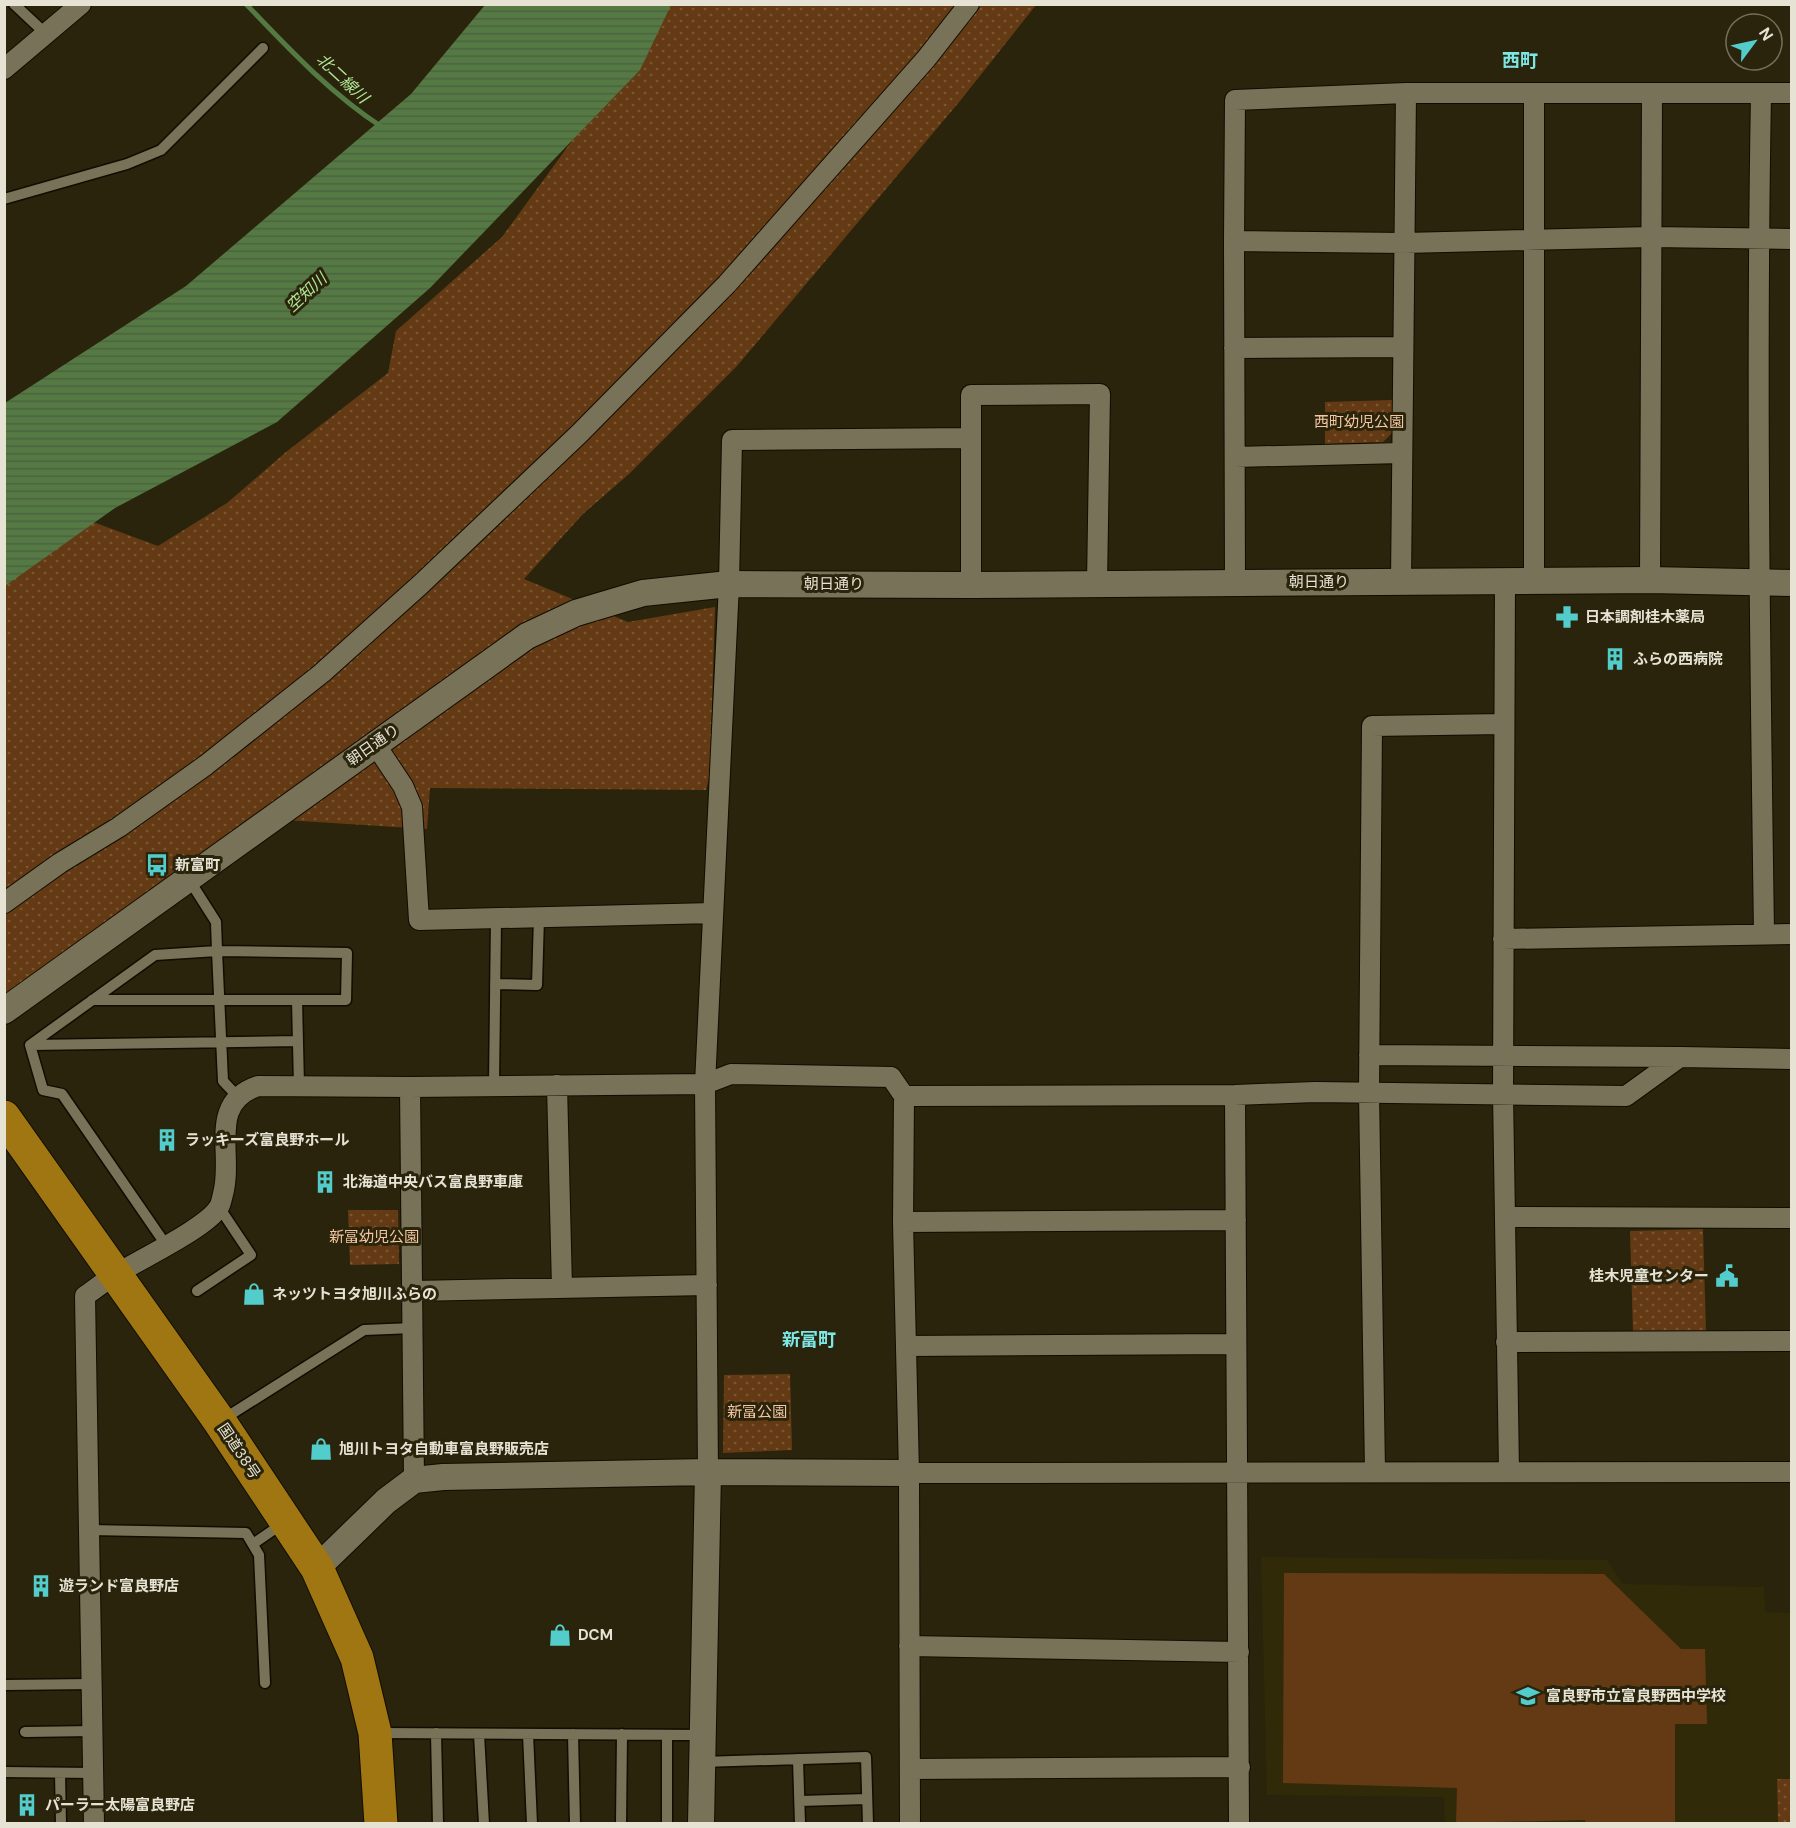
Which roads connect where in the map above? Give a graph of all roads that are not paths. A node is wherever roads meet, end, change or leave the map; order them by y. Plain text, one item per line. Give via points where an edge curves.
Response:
1 (14, 4) edge
2 (81, 4) edge
3 (969, 4) edge
4 (47, 35) junction
5 (263, 48) dead end
6 (4, 69) edge
7 (1406, 93) junction
8 (1534, 93) junction
9 (1791, 93) edge
10 (1652, 94) junction
11 (1761, 94) junction
12 (4, 199) edge
13 (1651, 237) junction
14 (1758, 239) junction
15 (1791, 239) edge
16 (1534, 240) junction
17 (1234, 241) junction
18 (1404, 243) junction
19 (1403, 347) junction
20 (1234, 348) junction
21 (971, 438) junction
22 (1402, 453) junction
23 (1235, 457) junction
24 (1533, 580) junction
25 (1650, 580) junction
26 (1504, 581) junction
27 (1401, 582) junction
28 (1759, 582) junction
29 (1235, 583) junction
30 (1791, 583) edge
31 (729, 584) junction
32 (1097, 584) junction
33 (971, 585) junction
34 (1503, 724) junction
35 (375, 744) junction
36 (188, 878) junction
37 (4, 903) edge
38 (713, 913) junction
39 (539, 917) junction
40 (496, 918) junction
41 (1764, 934) junction
42 (1791, 934) edge
43 (1503, 939) junction
44 (217, 951) junction
45 (495, 984) junction
46 (91, 1000) junction
47 (219, 1000) junction
48 (297, 1000) junction
49 (4, 1011) edge
50 (298, 1041) junction
51 (221, 1042) junction
52 (30, 1045) junction
53 (1369, 1056) junction
54 (1503, 1056) junction
55 (1680, 1057) junction
56 (1791, 1059) edge
57 (705, 1084) junction
58 (557, 1085) junction
59 (299, 1086) junction
60 (494, 1086) junction
61 (410, 1087) junction
62 (1369, 1092) junction
63 (1503, 1093) junction
64 (1235, 1095) junction
65 (904, 1096) junction
66 (238, 1097) junction
67 (4, 1117) edge
68 (219, 1207) junction
69 (1506, 1217) junction
70 (1791, 1218) edge
71 (1236, 1220) junction
72 (903, 1222) junction
73 (166, 1245) junction
74 (114, 1275) junction
75 (707, 1285) junction
76 (562, 1288) junction
77 (197, 1291) dead end
78 (412, 1291) junction
79 (413, 1328) junction
80 (1791, 1341) edge
81 (1506, 1342) junction
82 (1236, 1344) junction
83 (907, 1346) junction
84 (220, 1422) junction
85 (1375, 1471) junction
86 (1509, 1471) junction
87 (708, 1472) junction
88 (1237, 1472) junction
89 (1791, 1472) edge
90 (909, 1473) junction
91 (414, 1480) junction
92 (286, 1522) junction
93 (90, 1530) junction
94 (253, 1544) junction
95 (317, 1568) junction
96 (909, 1646) junction
97 (1239, 1652) junction
98 (265, 1683) dead end
99 (92, 1684) junction
100 (4, 1685) edge
101 (93, 1731) junction
102 (25, 1732) dead end
103 (375, 1733) junction
104 (436, 1733) junction
105 (479, 1734) junction
106 (528, 1734) junction
107 (573, 1734) junction
108 (622, 1734) junction
109 (667, 1735) junction
110 (703, 1735) junction
111 (798, 1759) junction
112 (702, 1762) junction
113 (1239, 1767) junction
114 (910, 1769) junction
115 (4, 1772) edge
116 (60, 1773) junction
117 (93, 1773) junction
118 (867, 1799) junction
119 (800, 1801) junction
120 (61, 1824) edge
121 (94, 1824) edge
122 (381, 1824) edge
123 (438, 1824) edge
124 (484, 1824) edge
125 (532, 1824) edge
126 (575, 1824) edge
127 (621, 1824) edge
128 (667, 1824) edge
129 (701, 1824) edge
130 (800, 1824) edge
131 (868, 1824) edge
132 (910, 1824) edge
133 (1239, 1824) edge

1 - 4 lane
2 - 4 street
3 - 37 street via 926,59 727,284 579,434 420,585 322,673 206,765
4 - 6 street
5 - 12 lane via 161,150 127,164
7 - 8 street
7 - 17 street via 1235,100
7 - 18 street
8 - 10 street
8 - 16 street
9 - 11 street
10 - 11 street
10 - 13 street
11 - 14 street
13 - 14 street
13 - 16 street
13 - 25 street
14 - 15 street
14 - 28 street
16 - 18 street
16 - 24 street
17 - 18 street
17 - 20 street
18 - 19 street
19 - 20 street
19 - 22 street
20 - 23 street
21 - 31 street via 732,440
21 - 32 street via 971,395 1100,394
21 - 33 street
22 - 23 street
22 - 27 street
23 - 29 street
24 - 25 street, 朝日通り
24 - 26 street, 朝日通り
25 - 28 street, 朝日通り
26 - 27 street, 朝日通り
26 - 34 street
27 - 29 street, 朝日通り
28 - 30 street, 朝日通り
28 - 41 street
29 - 32 street, 朝日通り
31 - 33 street, 朝日通り
31 - 35 street, 朝日通り via 643,593 576,613 527,636
31 - 38 street
32 - 33 street, 朝日通り
34 - 43 street
34 - 53 street via 1372,726
35 - 36 street, 朝日通り
35 - 40 street via 412,807 418,920
36 - 44 lane via 216,922
36 - 49 street, 朝日通り
38 - 39 street
38 - 57 street
39 - 40 street
39 - 45 lane via 537,984
40 - 45 lane
41 - 42 street
41 - 43 street
43 - 54 street
44 - 46 lane via 155,955
44 - 47 lane
44 - 48 lane via 347,953 346,999
45 - 60 lane
46 - 47 lane
46 - 52 lane
47 - 48 lane
47 - 51 lane
48 - 50 lane
50 - 51 lane
50 - 59 lane
51 - 52 lane
51 - 66 lane via 223,1081
52 - 73 lane via 44,1090 62,1094
53 - 54 street
53 - 62 street
54 - 55 street
54 - 63 street
55 - 56 street
55 - 63 street via 1626,1096
57 - 58 street
57 - 65 street via 731,1074 891,1077
57 - 75 street
58 - 60 street
58 - 76 street
59 - 61 street
59 - 66 street via 258,1086
60 - 61 street
61 - 78 street
62 - 63 street
62 - 64 street
62 - 85 street
63 - 69 street
64 - 65 street
64 - 71 street
65 - 72 street
66 - 68 street via 227,1116 225,1184
67 - 74 highway, 国道38号
68 - 73 street via 201,1224
68 - 77 lane via 251,1255
69 - 70 street
69 - 81 street
71 - 72 street
71 - 82 street
72 - 83 street
73 - 74 street
74 - 84 highway, 国道38号
74 - 93 street via 85,1296
75 - 76 street
75 - 87 street
76 - 78 street
78 - 79 street
79 - 84 lane via 364,1330
79 - 91 street
80 - 81 street
81 - 86 street
82 - 83 street
82 - 88 street
83 - 90 street
84 - 92 highway, 国道38号
85 - 86 street
85 - 88 street
86 - 89 street
87 - 90 street
87 - 91 street
87 - 110 street
88 - 90 street
88 - 97 street
90 - 96 street
91 - 95 street via 386,1501
92 - 94 lane
92 - 95 highway, 国道38号
93 - 94 lane via 246,1533
93 - 99 street
94 - 98 lane via 259,1555
95 - 103 highway, 国道38号 via 357,1658
96 - 97 street
96 - 114 street
97 - 113 street
99 - 100 lane
99 - 101 street
101 - 102 lane
101 - 117 street
103 - 104 lane
103 - 122 highway, 国道38号
104 - 105 lane
104 - 123 lane
105 - 106 lane
105 - 124 lane
106 - 107 lane
106 - 125 lane
107 - 108 lane
107 - 126 lane
108 - 109 lane
108 - 127 lane
109 - 110 lane
109 - 128 lane
110 - 112 street
111 - 112 lane
111 - 118 lane via 866,1757
111 - 119 lane
112 - 129 street
113 - 114 street
113 - 133 street
114 - 132 street
115 - 116 lane
116 - 117 lane
116 - 120 lane
117 - 121 street
118 - 119 lane
118 - 131 lane
119 - 130 lane

